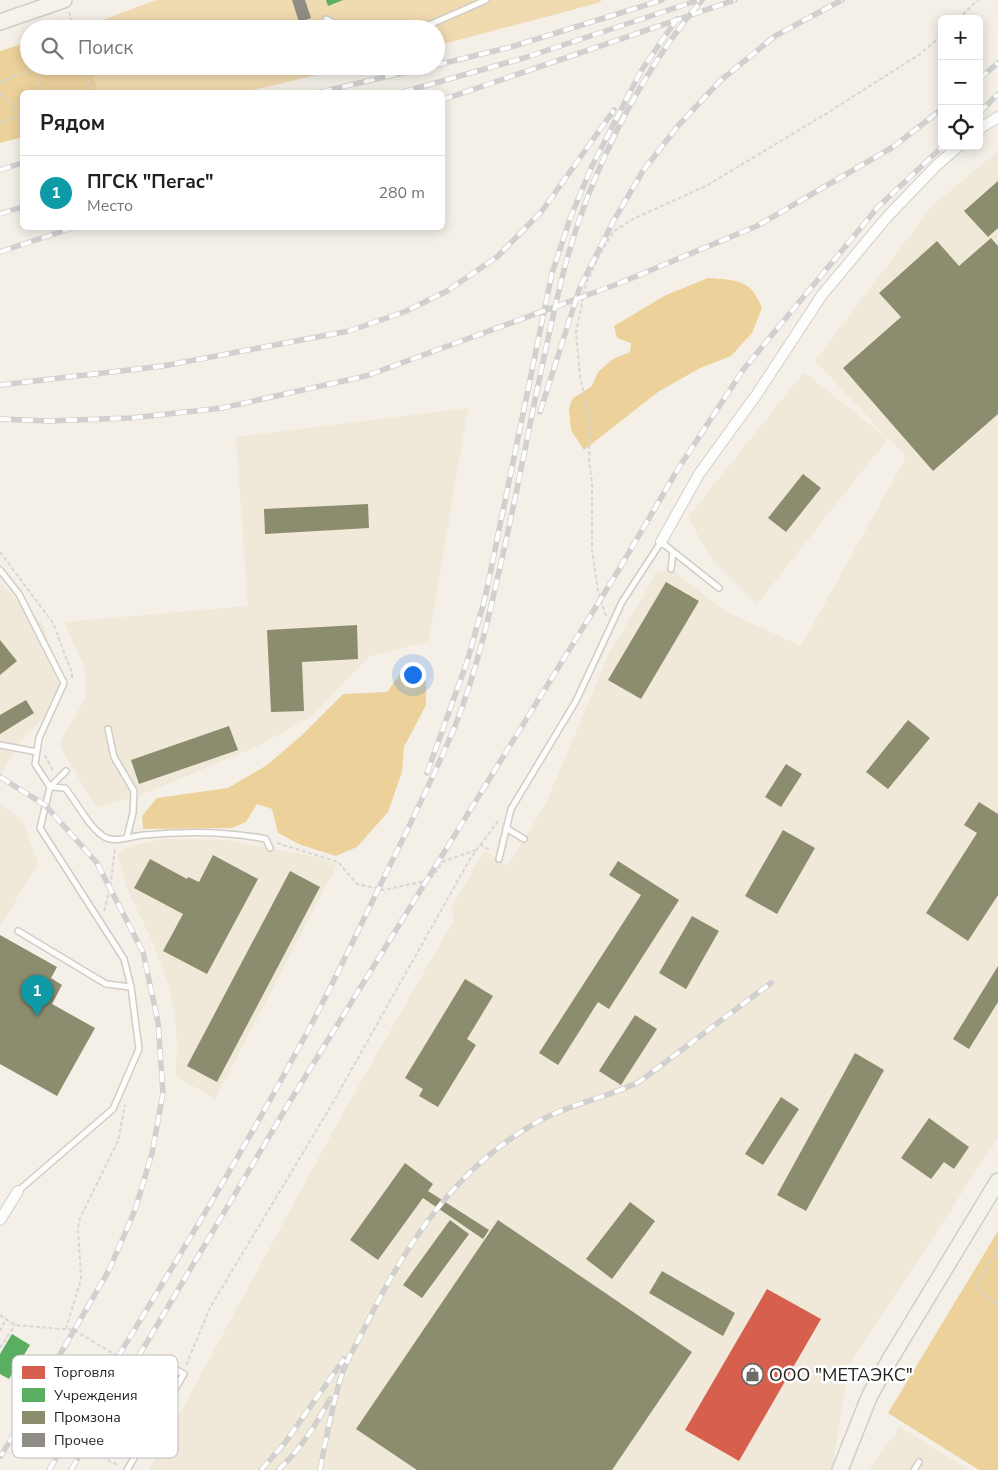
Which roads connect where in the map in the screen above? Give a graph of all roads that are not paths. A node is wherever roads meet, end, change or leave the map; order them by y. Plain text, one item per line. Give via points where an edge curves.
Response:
1 (486, 0) edge
2 (66, 5) edge
3 (440, 20) edge
4 (0, 22) edge
5 (998, 117) edge
6 (983, 126) edge
7 (954, 150) edge
8 (661, 542) junction
9 (673, 552) junction
10 (671, 569) dead end
11 (0, 570) edge
12 (719, 588) dead end
13 (108, 729) dead end
14 (0, 745) edge
15 (37, 752) junction
16 (66, 772) dead end
17 (50, 786) junction
18 (506, 828) junction
19 (127, 837) junction
20 (524, 839) dead end
21 (270, 848) dead end
22 (499, 857) road end
23 (18, 931) dead end
24 (131, 987) junction
25 (998, 1182) edge
26 (18, 1191) joint
27 (0, 1220) edge
28 (178, 1371) edge
29 (178, 1384) edge
30 (133, 1458) edge
31 (919, 1462) dead end
32 (126, 1470) edge
33 (840, 1470) edge
34 (914, 1470) edge

1 - 3 lane
2 - 4 street
5 - 6 street
7 - 8 street via 887,217 822,295 699,474
8 - 9 lane
8 - 18 lane via 622,602 576,701 511,809
9 - 10 lane
9 - 12 lane
11 - 15 lane via 19,594 64,683 39,738
13 - 19 lane via 114,757 134,791
14 - 15 lane
15 - 17 lane via 35,764
16 - 17 lane
17 - 19 lane via 65,788 103,836 116,841
17 - 24 lane via 40,828 124,959
18 - 20 lane
18 - 22 lane
19 - 21 lane via 166,833 237,833 266,839
23 - 24 lane via 106,984
24 - 26 lane via 139,1049 113,1109
25 - 33 street via 889,1360 870,1395
26 - 27 street
28 - 29 lane via 184,1374
30 - 32 lane
31 - 34 lane

